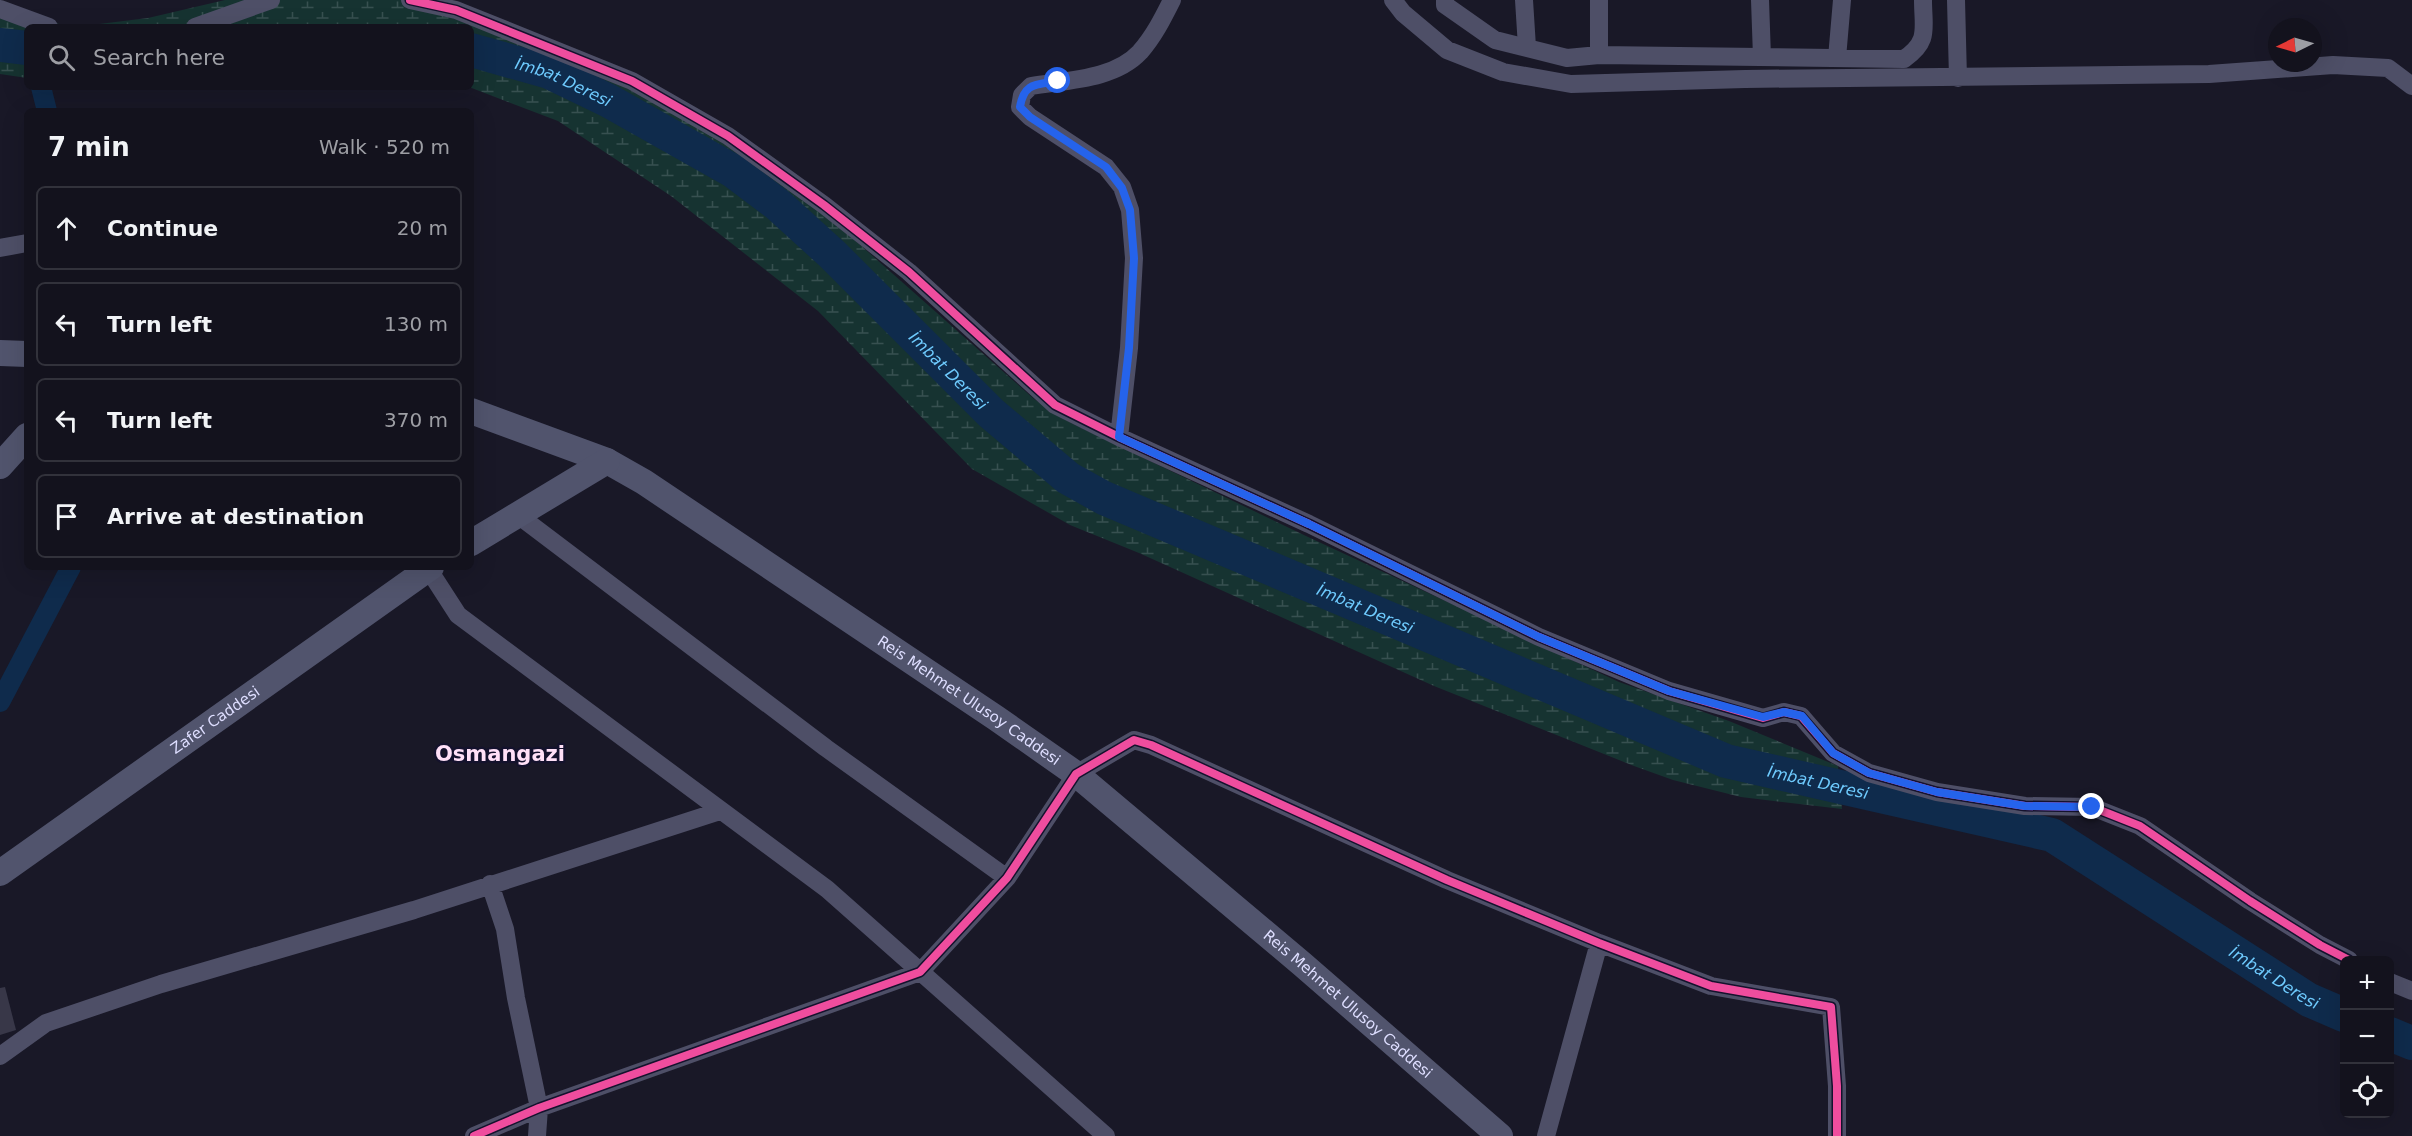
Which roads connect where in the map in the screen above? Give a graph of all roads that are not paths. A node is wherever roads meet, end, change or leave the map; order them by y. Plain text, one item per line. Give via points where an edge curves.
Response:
1 (271, 0) edge
2 (410, 0) edge
3 (1172, 0) edge
4 (1393, 0) edge
5 (1445, 0) edge
6 (1524, 0) edge
7 (1599, 0) edge
8 (1760, 0) edge
9 (1842, 0) edge
10 (1923, 0) edge
11 (1956, 0) edge
12 (0, 9) edge
13 (41, 24) edge
14 (203, 24) edge
15 (1527, 47) junction
16 (1599, 56) junction
17 (1762, 57) junction
18 (1837, 58) junction
19 (1958, 78) junction
20 (2412, 86) edge
21 (24, 244) edge
22 (0, 248) edge
23 (0, 353) edge
24 (24, 354) edge
25 (474, 412) edge
26 (1119, 437) junction
27 (24, 439) edge
28 (607, 461) junction
29 (0, 466) edge
30 (518, 515) junction
31 (474, 541) edge
32 (425, 570) edge
33 (429, 570) edge
34 (1076, 774) junction
35 (720, 811) junction
36 (0, 873) edge
37 (1008, 878) junction
38 (490, 884) junction
39 (1599, 943) junction
40 (2341, 956) edge
41 (920, 972) junction
42 (2394, 984) edge
43 (2412, 991) edge
44 (0, 1056) edge
45 (539, 1108) junction
46 (474, 1136) edge
47 (537, 1136) edge
48 (1106, 1136) edge
49 (1500, 1136) edge
50 (1546, 1136) edge
51 (1837, 1136) edge

1 - 14 street
2 - 26 street via 456,10 632,81 728,136 909,272 1055,405
3 - 26 street via 1139,53 1114,70 1031,86 1022,95 1020,107 1106,167 1122,188 1130,210 1134,258
4 - 19 street via 1447,50 1503,72 1571,84
5 - 15 street via 1445,5 1495,40
6 - 15 street
7 - 16 street
8 - 17 street
9 - 18 street
10 - 18 street via 1923,39 1917,50 1904,59
11 - 19 street
12 - 13 street
15 - 16 street via 1567,58
16 - 17 street
17 - 18 street
19 - 20 street via 2209,74 2333,66 2388,68
21 - 22 street
23 - 24 street
25 - 28 street, Reis Mehmet Ulusoy Caddesi
26 - 40 street via 1309,524 1539,637 1669,691 1763,717 1784,712 1802,716 1833,753 1869,773 1937,792 2025,806 2092,807 2140,826 2250,901
27 - 29 street
28 - 30 street
28 - 34 street, Reis Mehmet Ulusoy Caddesi via 687,509
30 - 31 street
30 - 37 street via 826,748
32 - 36 street, Zafer Caddesi
33 - 35 street via 458,615
34 - 37 street
34 - 39 street via 1134,740 1151,745
34 - 49 street, Reis Mehmet Ulusoy Caddesi
35 - 38 street
35 - 41 street via 827,889
37 - 41 street
38 - 44 street via 46,1023
38 - 45 street via 505,929
39 - 50 street
39 - 51 street via 1712,986 1831,1007
41 - 45 street
41 - 48 street
42 - 43 street
45 - 46 street
45 - 47 street

